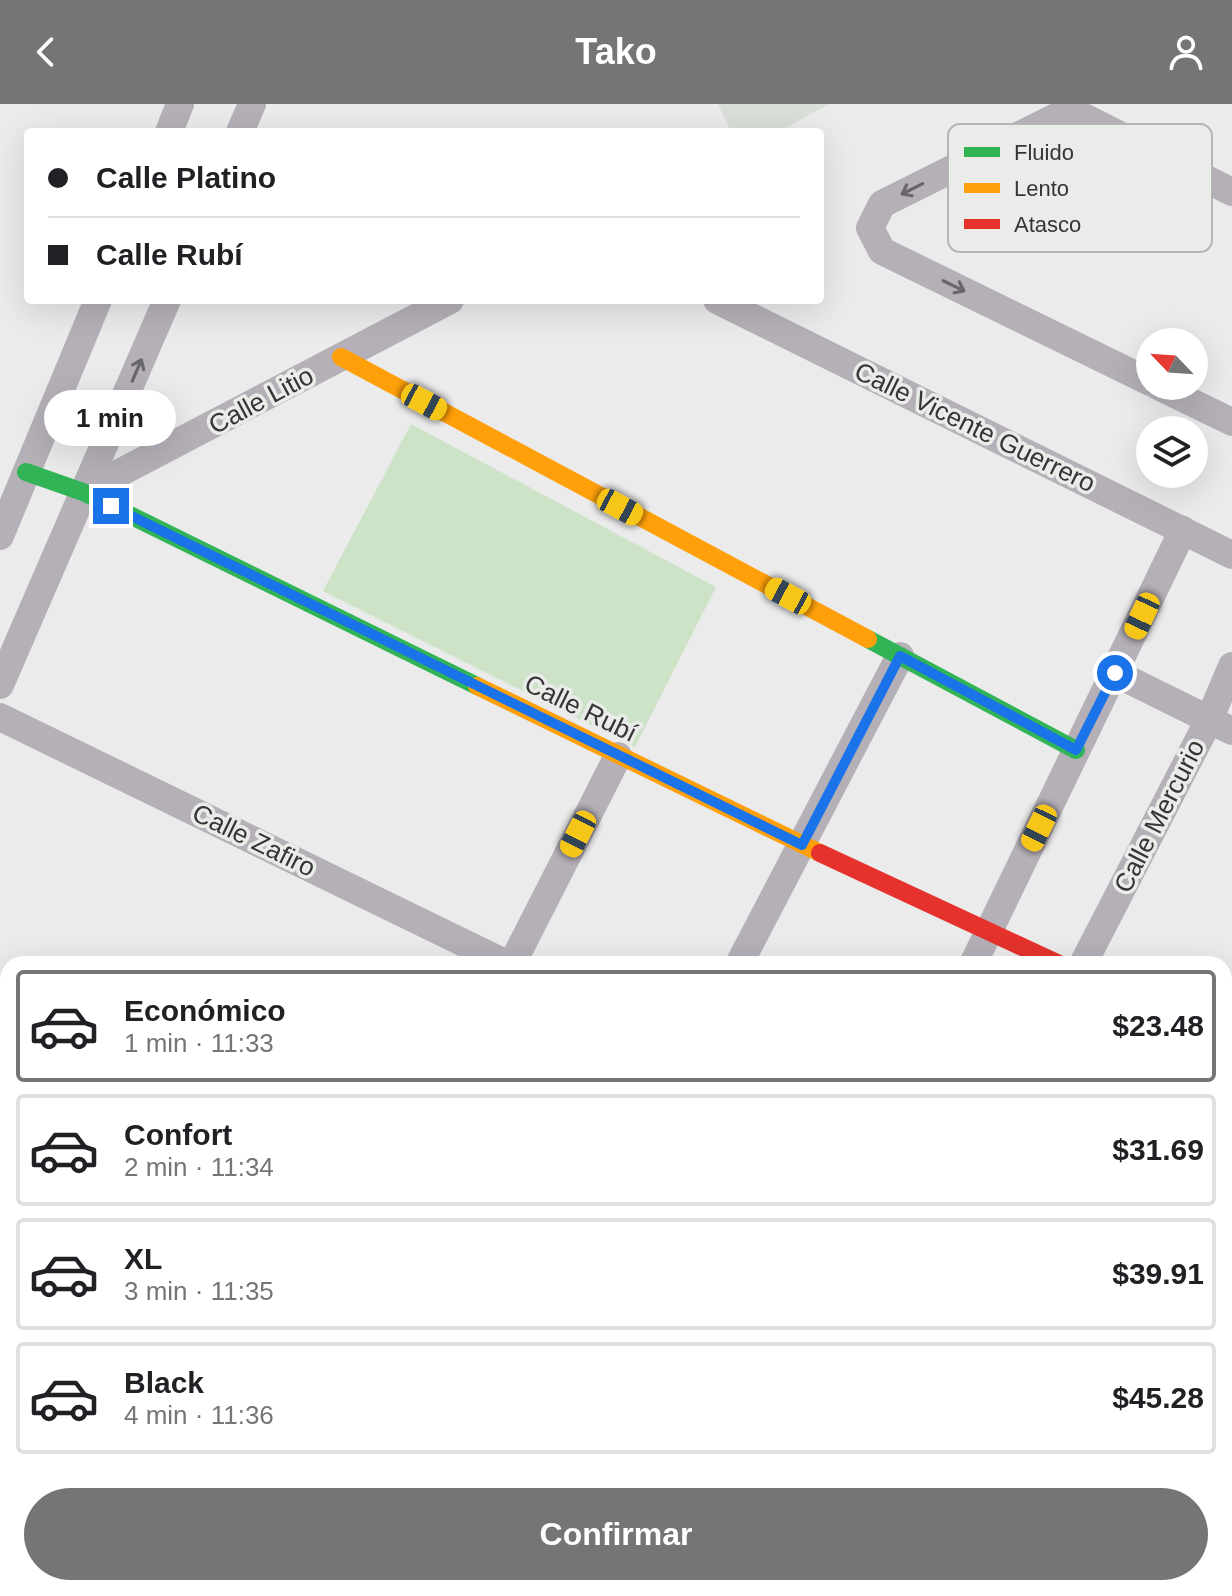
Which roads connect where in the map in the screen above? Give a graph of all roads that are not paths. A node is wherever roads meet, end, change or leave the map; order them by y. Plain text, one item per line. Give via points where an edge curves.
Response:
1 (180, 104) edge
2 (252, 104) edge
3 (1042, 124) edge
4 (1098, 124) edge
5 (171, 128) edge
6 (242, 128) edge
7 (948, 171) edge
8 (1212, 182) edge
9 (1232, 192) edge
10 (96, 304) edge
11 (165, 304) edge
12 (442, 304) edge
13 (725, 304) edge
14 (341, 357) junction
15 (1136, 375) edge
16 (1187, 400) edge
17 (1232, 422) edge
18 (26, 472) junction
19 (0, 483) edge
20 (83, 492) junction
21 (1183, 530) junction
22 (0, 536) edge
23 (1232, 555) edge
24 (900, 656) junction
25 (1232, 666) edge
26 (1115, 673) junction
27 (0, 685) edge
28 (0, 717) edge
29 (1220, 725) edge
30 (1076, 750) junction
31 (618, 756) junction
32 (802, 845) junction
33 (989, 933) junction
34 (493, 956) edge
35 (514, 956) edge
36 (743, 956) edge
37 (977, 956) edge
38 (1041, 956) edge
39 (1088, 956) edge

1 - 5 street
2 - 6 street
4 -> 3 street via 1070,110
7 -> 15 street via 882,204 870,228 882,251
9 -> 8 street
10 - 18 street
20 -> 11 street
12 - 14 street, Calle Litio
13 - 21 street, Calle Vicente Guerrero
14 - 20 street, Calle Litio
14 - 24 street
16 - 17 street
18 - 19 street
18 - 20 street
18 - 22 street
20 - 27 street
20 - 31 street, Calle Rubí
21 - 23 street, Calle Vicente Guerrero
21 - 26 street
24 - 30 street
24 - 32 street
25 - 29 street, Calle Mercurio
26 - 29 street
26 - 30 street
28 - 34 street, Calle Zafiro
29 - 39 street, Calle Mercurio
30 - 33 street
31 - 32 street, Calle Rubí
31 - 35 street
32 - 33 street, Calle Rubí
32 - 36 street
33 - 37 street
33 - 38 street, Calle Rubí

